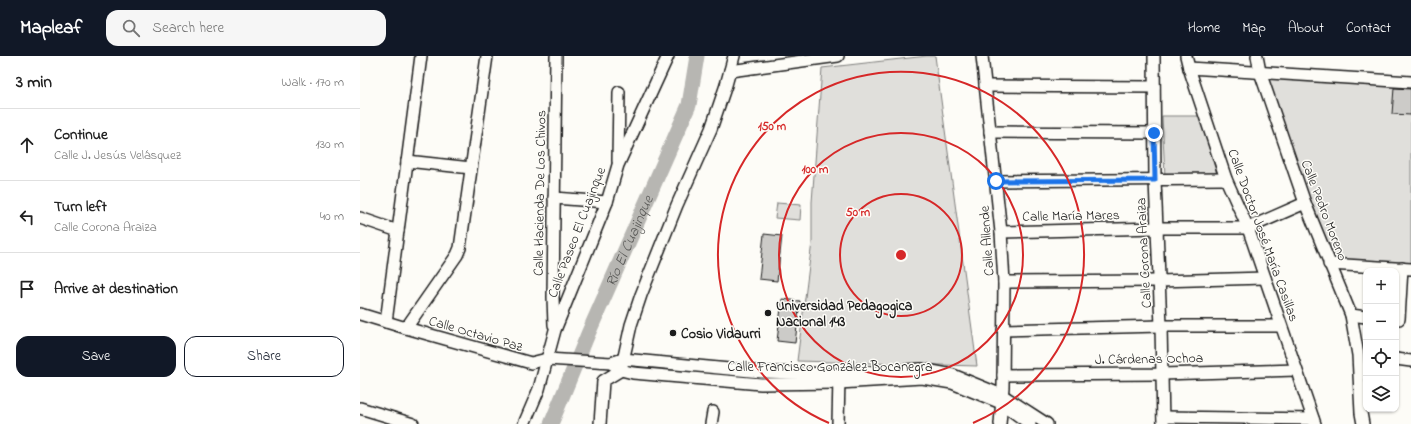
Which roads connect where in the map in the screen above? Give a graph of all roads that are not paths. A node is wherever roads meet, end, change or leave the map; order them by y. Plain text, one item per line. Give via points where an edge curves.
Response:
1 (421, 56) edge
2 (487, 56) edge
3 (556, 56) edge
4 (668, 56) edge
5 (734, 56) edge
6 (838, 56) edge
7 (982, 56) edge
8 (1154, 56) edge
9 (1186, 56) edge
10 (1257, 56) edge
11 (1189, 68) junction
12 (730, 72) junction
13 (1260, 72) junction
14 (1411, 82) edge
15 (985, 86) junction
16 (1154, 87) junction
17 (619, 92) dead end
18 (990, 132) junction
19 (1154, 133) junction
20 (407, 162) junction
21 (618, 165) junction
22 (471, 168) junction
23 (1226, 179) junction
24 (1155, 180) junction
25 (996, 181) junction
26 (554, 198) junction
27 (607, 202) junction
28 (1305, 203) junction
29 (360, 218) edge
30 (1157, 228) junction
31 (1248, 228) junction
32 (398, 231) junction
33 (1001, 232) junction
34 (1329, 264) junction
35 (1407, 268) edge
36 (1265, 278) junction
37 (1159, 280) junction
38 (1004, 282) junction
39 (1399, 309) edge
40 (360, 314) edge
41 (1351, 315) junction
42 (1363, 316) edge
43 (386, 322) junction
44 (1161, 326) junction
45 (1282, 326) junction
46 (406, 328) junction
47 (555, 330) junction
48 (1003, 330) junction
49 (1362, 356) edge
50 (552, 359) junction
51 (1399, 359) edge
52 (1411, 361) edge
53 (622, 364) junction
54 (1296, 370) junction
55 (760, 372) junction
56 (1162, 374) junction
57 (1003, 375) junction
58 (839, 379) junction
59 (761, 384) junction
60 (1002, 399) junction
61 (360, 408) edge
62 (713, 412) dead end
63 (1163, 421) edge
64 (1314, 421) edge
65 (413, 424) edge
66 (524, 424) edge
67 (600, 424) edge
68 (711, 424) edge
69 (838, 424) edge
70 (1000, 424) edge
71 (1030, 424) edge
72 (1047, 424) edge
73 (1363, 424) edge

1 - 20 street
2 - 22 street
3 - 26 street, Calle Hacienda De Los Chivos
4 - 21 street, Calle Paseo El Cuajinque
5 - 12 street
6 - 12 street
7 - 15 street, Calle Allende
8 - 16 street, Calle Corona Araiza
9 - 11 street, Calle Doctor José María Casillas
10 - 13 street, Calle Pedro Moreno
11 - 13 street
11 - 23 street, Calle Doctor José María Casillas
12 - 53 street via 711,128 641,295
13 - 14 street
13 - 28 street, Calle Pedro Moreno
15 - 16 street
15 - 18 street, Calle Allende
16 - 19 street, Calle Corona Araiza
17 - 21 street
18 - 19 street
18 - 25 street, Calle Allende
19 - 24 street, Calle Corona Araiza
20 - 22 street
20 - 32 street
21 - 27 street, Calle Paseo El Cuajinque
22 - 46 street via 457,256
23 - 24 street
23 - 31 street, Calle Doctor José María Casillas
24 - 25 street
24 - 30 street, Calle Corona Araiza
25 - 33 street, Calle Allende
26 - 27 street
26 - 47 street, Calle Hacienda De Los Chivos
27 - 47 street, Calle Paseo El Cuajinque
28 - 31 street, Calle María Mares
28 - 34 street, Calle Pedro Moreno
29 - 32 street
30 - 31 street, Calle María Mares
30 - 33 street, Calle María Mares
30 - 37 street, Calle Corona Araiza
31 - 36 street, Calle Doctor José María Casillas
32 - 43 street
33 - 38 street, Calle Allende
34 - 35 street
34 - 41 street, Calle Pedro Moreno
35 - 39 street
36 - 37 street
36 - 45 street, Calle Doctor José María Casillas
37 - 38 street
37 - 44 street, Calle Corona Araiza
38 - 48 street, Calle Allende
40 - 43 street, Calle Octavio Paz
41 - 42 street
41 - 49 street, Calle Pedro Moreno
43 - 46 street, Calle Octavio Paz
44 - 45 street
44 - 48 street
44 - 56 street, Calle Corona Araiza
45 - 54 street, Calle Doctor José María Casillas
46 - 50 street, Calle Octavio Paz via 531,364
47 - 50 street, Calle Paseo El Cuajinque
48 - 57 street, Calle Allende
49 - 73 street, Calle Pedro Moreno
50 - 53 street, Calle Octavio Paz
50 - 66 street, Calle Paseo El Cuajinque
51 - 52 street
53 - 55 street, Calle Francisco González Bocanegra
53 - 59 street, Calle Francisco González Bocanegra via 641,374
53 - 67 street via 603,381
54 - 56 street, J. Cárdenas Ochoa
54 - 64 street, Calle Doctor José María Casillas
55 - 58 street, Calle Francisco González Bocanegra
55 - 59 street
56 - 57 street, J. Cárdenas Ochoa
56 - 63 street, Calle Corona Araiza
57 - 60 street, Calle Allende
58 - 59 street, Calle Francisco González Bocanegra
58 - 60 street, Calle Francisco González Bocanegra via 922,378 952,383
58 - 69 street
60 - 70 street, Calle Allende
60 - 71 street, Calle Francisco González Bocanegra
60 - 72 street, Calle Francisco González Bocanegra
61 - 65 street
62 - 68 street
63 - 64 street

